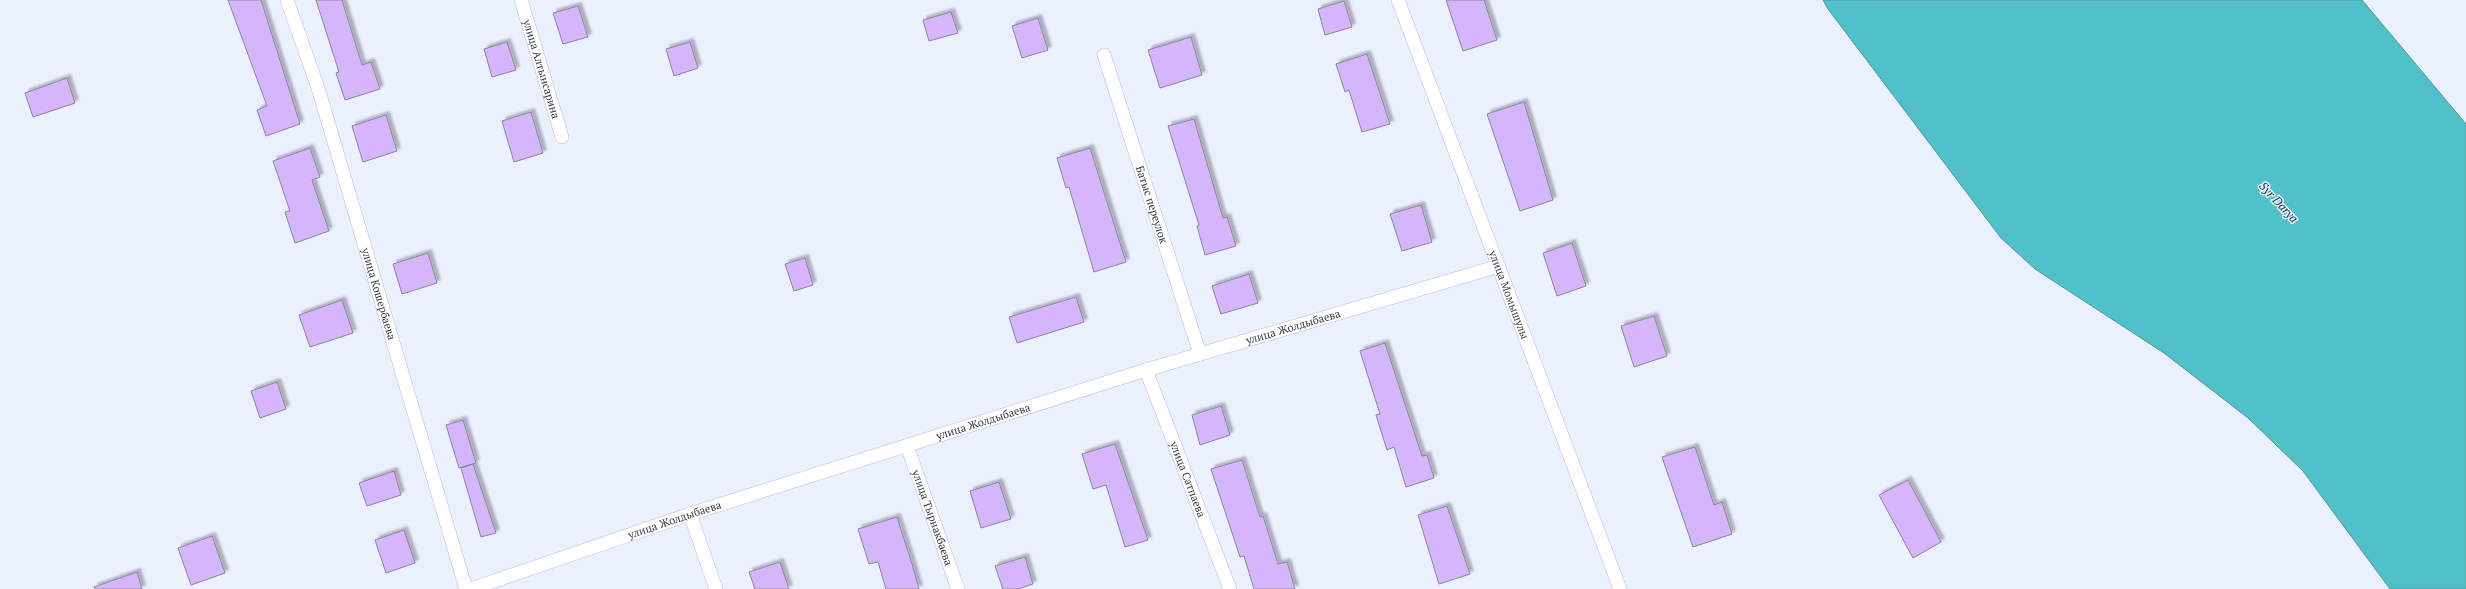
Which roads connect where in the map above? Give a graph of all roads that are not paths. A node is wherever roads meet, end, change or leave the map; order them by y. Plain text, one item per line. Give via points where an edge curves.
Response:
1 (287, 0) edge
2 (521, 0) edge
3 (1398, 0) edge
4 (1104, 55) dead end
5 (562, 137) dead end
6 (1499, 266) junction
7 (1200, 354) junction
8 (1146, 370) junction
9 (908, 446) junction
10 (690, 514) junction
11 (466, 589) edge
12 (471, 589) edge
13 (716, 589) edge
14 (958, 589) edge
15 (1230, 589) edge
16 (1620, 589) edge

1 - 11 street, улица Кошербаева via 318,88
2 - 5 street, улица Алтынсарина
3 - 6 street, улица Момышулы
4 - 7 street, Батыс переулок
6 - 7 street, улица Жолдыбаева
6 - 16 street, улица Момышулы
7 - 8 street, улица Жолдыбаева
8 - 9 street, улица Жолдыбаева
8 - 15 street, улица Сатпаева
9 - 10 street, улица Жолдыбаева
9 - 14 street, улица Тырнакбаева
10 - 12 street, улица Жолдыбаева
10 - 13 street

